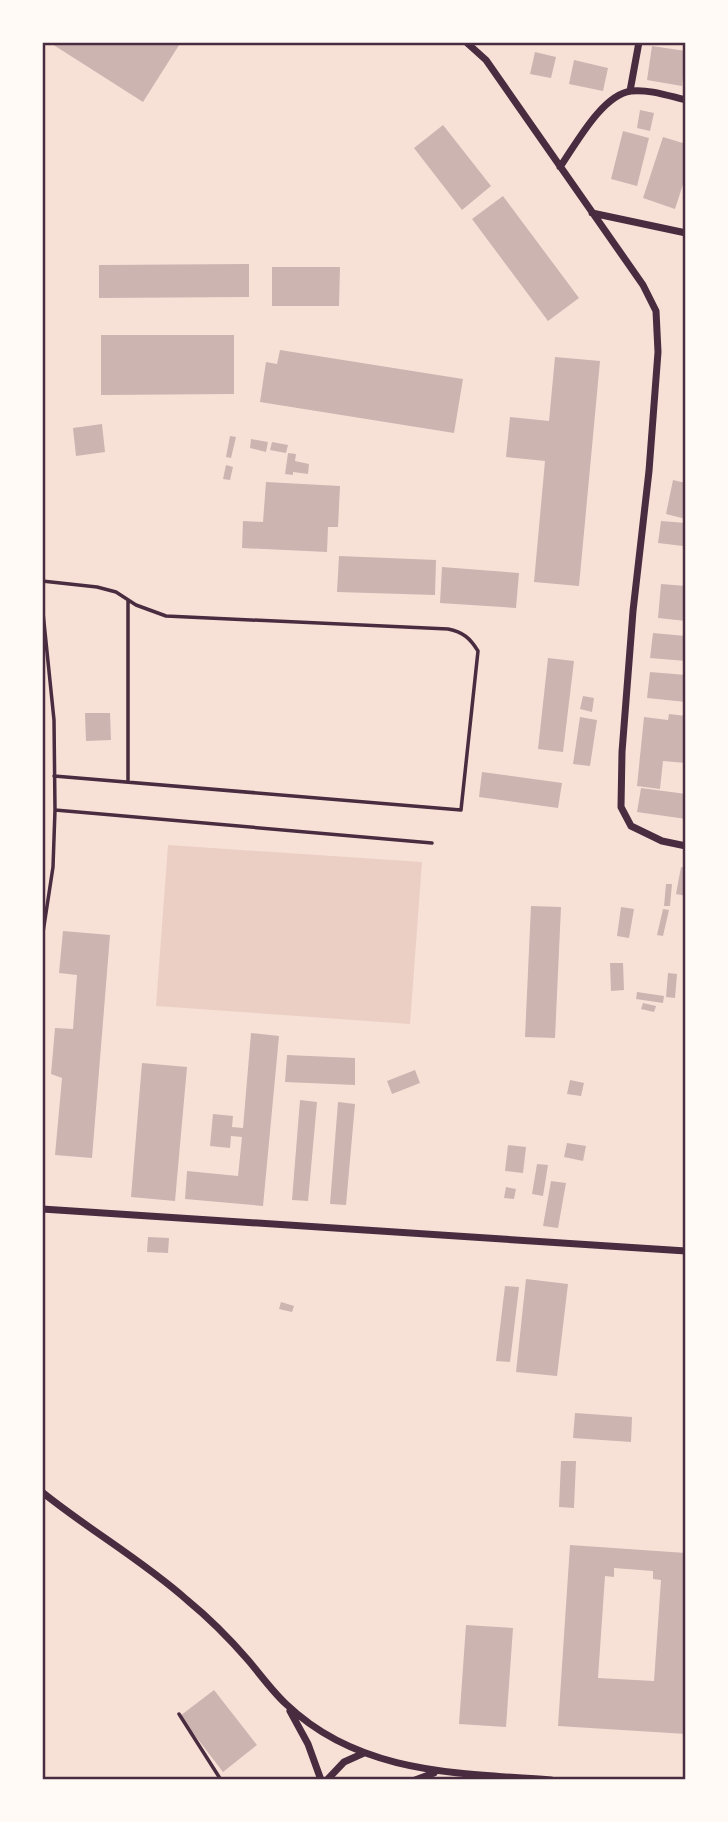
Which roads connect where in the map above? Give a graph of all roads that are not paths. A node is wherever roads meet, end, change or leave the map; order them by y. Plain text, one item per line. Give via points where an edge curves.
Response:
1 (466, 42) edge
2 (639, 42) edge
3 (630, 92) junction
4 (686, 100) edge
5 (560, 167) junction
6 (592, 214) junction
7 (686, 233) edge
8 (42, 581) edge
9 (128, 600) junction
10 (42, 603) edge
11 (54, 776) junction
12 (128, 782) junction
13 (55, 810) junction
14 (432, 843) dead end
15 (686, 846) edge
16 (42, 939) edge
17 (42, 1209) edge
18 (686, 1251) edge
19 (42, 1492) edge
20 (286, 1704) junction
21 (179, 1714) dead end
22 (364, 1753) junction
23 (437, 1772) junction
24 (221, 1780) edge
25 (321, 1780) edge
26 (327, 1780) edge
27 (415, 1780) edge
28 (551, 1780) edge

1 - 5 street via 486,60
2 - 3 street
3 - 4 street
3 - 5 street via 616,96 603,108
5 - 6 street
6 - 7 street
6 - 15 street via 643,285 658,323 621,807 631,826 662,841
8 - 9 lane via 97,587
9 - 12 lane
9 - 12 lane via 166,616 448,629 471,640 478,651 461,810
10 - 11 lane via 54,720
11 - 12 lane
11 - 13 lane
13 - 14 lane
13 - 16 lane via 54,867
17 - 18 street
19 - 20 street via 186,1599
20 - 22 street via 323,1732
20 - 25 street
21 - 24 lane
22 - 23 street
22 - 26 street via 344,1762
23 - 27 street
23 - 28 street

